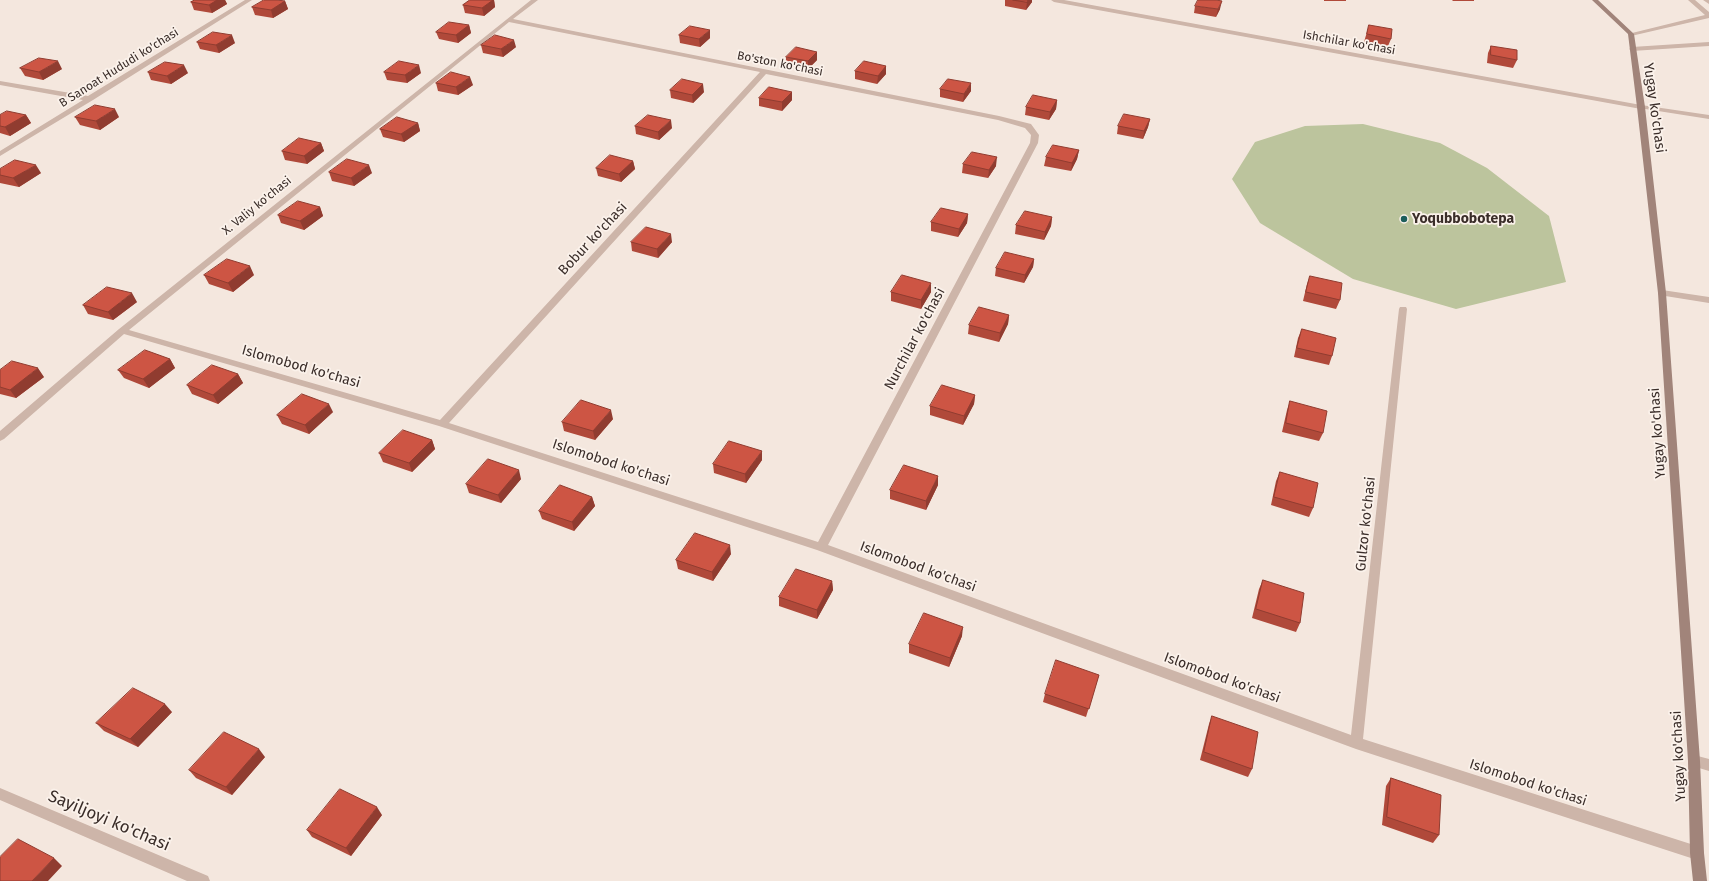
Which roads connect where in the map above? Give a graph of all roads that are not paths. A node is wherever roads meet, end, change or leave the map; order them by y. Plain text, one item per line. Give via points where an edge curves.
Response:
1 (249, 0) edge
2 (534, 0) edge
3 (1054, 0) edge
4 (1594, 0) edge
5 (1691, 0) edge
6 (1706, 0) edge
7 (1709, 2) edge
8 (1709, 16) edge
9 (508, 20) junction
10 (1631, 34) junction
11 (1709, 44) edge
12 (1632, 49) junction
13 (764, 72) junction
14 (0, 83) edge
15 (91, 99) junction
16 (1640, 107) junction
17 (1709, 117) edge
18 (1034, 143) joint
19 (0, 154) edge
20 (1662, 293) junction
21 (1709, 300) edge
22 (1403, 308) dead end
23 (122, 331) junction
24 (442, 424) junction
25 (0, 437) edge
26 (822, 547) junction
27 (1356, 743) junction
28 (1694, 761) junction
29 (1709, 765) edge
30 (0, 794) edge
31 (1696, 854) junction
32 (203, 881) edge
33 (1700, 881) edge

1 - 15 street, B Sanoat Hududi ko'chasi
2 - 9 street, X. Valiy ko'chasi
3 - 16 street, Ishchilar ko'chasi
4 - 10 main road
5 - 8 street
6 - 7 street
8 - 10 street
9 - 13 street, Bo'ston ko'chasi
9 - 23 street, X. Valiy ko'chasi
10 - 12 main road, Yugay ko'chasi
11 - 12 street
12 - 16 main road, Yugay ko'chasi
13 - 18 street, Bo'ston ko'chasi via 999,118 1028,126 1035,135
13 - 24 street, Bobur ko'chasi
14 - 15 street
15 - 19 street, B Sanoat Hududi ko'chasi
16 - 17 street, Ishchilar ko'chasi
16 - 20 main road, Yugay ko'chasi
18 - 26 street, Nurchilar ko'chasi
20 - 21 street
20 - 28 main road, Yugay ko'chasi
22 - 27 street, Gulzor ko'chasi
23 - 24 street, Islomobod ko'chasi
23 - 25 street, X. Valiy ko'chasi
24 - 26 street, Islomobod ko'chasi
26 - 27 street, Islomobod ko'chasi
27 - 31 street, Islomobod ko'chasi
28 - 29 street
28 - 31 main road, Yugay ko'chasi
30 - 32 street, Sayiljoyi ko'chasi
31 - 33 main road, Yugay ko'chasi

